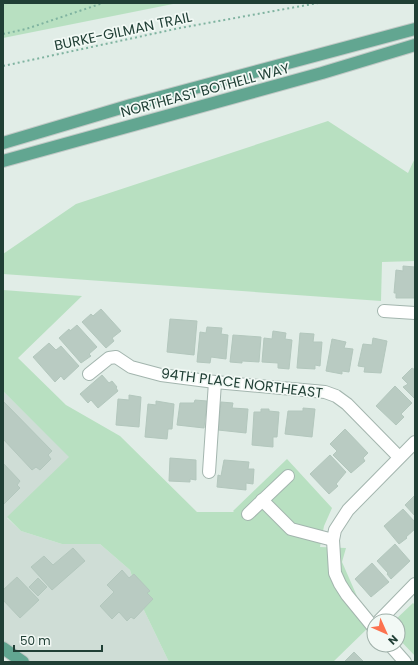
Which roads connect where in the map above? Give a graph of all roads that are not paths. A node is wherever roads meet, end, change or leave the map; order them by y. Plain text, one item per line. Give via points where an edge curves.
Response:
1 (415, 29) edge
2 (415, 44) edge
3 (229, 79) junction
4 (157, 119) junction
5 (3, 143) edge
6 (3, 161) edge
7 (384, 311) dead end
8 (415, 313) edge
9 (89, 374) dead end
10 (215, 382) junction
11 (415, 442) edge
12 (399, 457) junction
13 (209, 472) dead end
14 (288, 476) dead end
15 (262, 500) junction
16 (248, 514) dead end
17 (333, 540) junction
18 (415, 584) edge
19 (387, 613) edge
20 (366, 615) edge
21 (3, 648) edge
22 (397, 653) edge
23 (3, 658) edge
24 (18, 662) edge
25 (23, 662) edge
26 (405, 662) edge

1 - 3 main road, NORTHEAST BOTHELL WAY
2 - 4 main road, NORTHEAST BOTHELL WAY
3 - 4 main road via 217,88 157,106
3 - 5 main road, NORTHEAST BOTHELL WAY
4 - 6 main road, NORTHEAST BOTHELL WAY
7 - 8 street
9 - 10 street, 94TH PLACE NORTHEAST via 109,358 118,358 131,367 161,375
10 - 12 street, 94TH PLACE NORTHEAST via 319,391 336,396
10 - 13 street
11 - 12 street
12 - 17 street via 348,510 335,530
14 - 15 street
15 - 16 street
15 - 17 street via 291,529
17 - 20 street via 335,573 347,595
18 - 19 street
21 - 25 main road
22 - 26 street
23 - 24 main road

